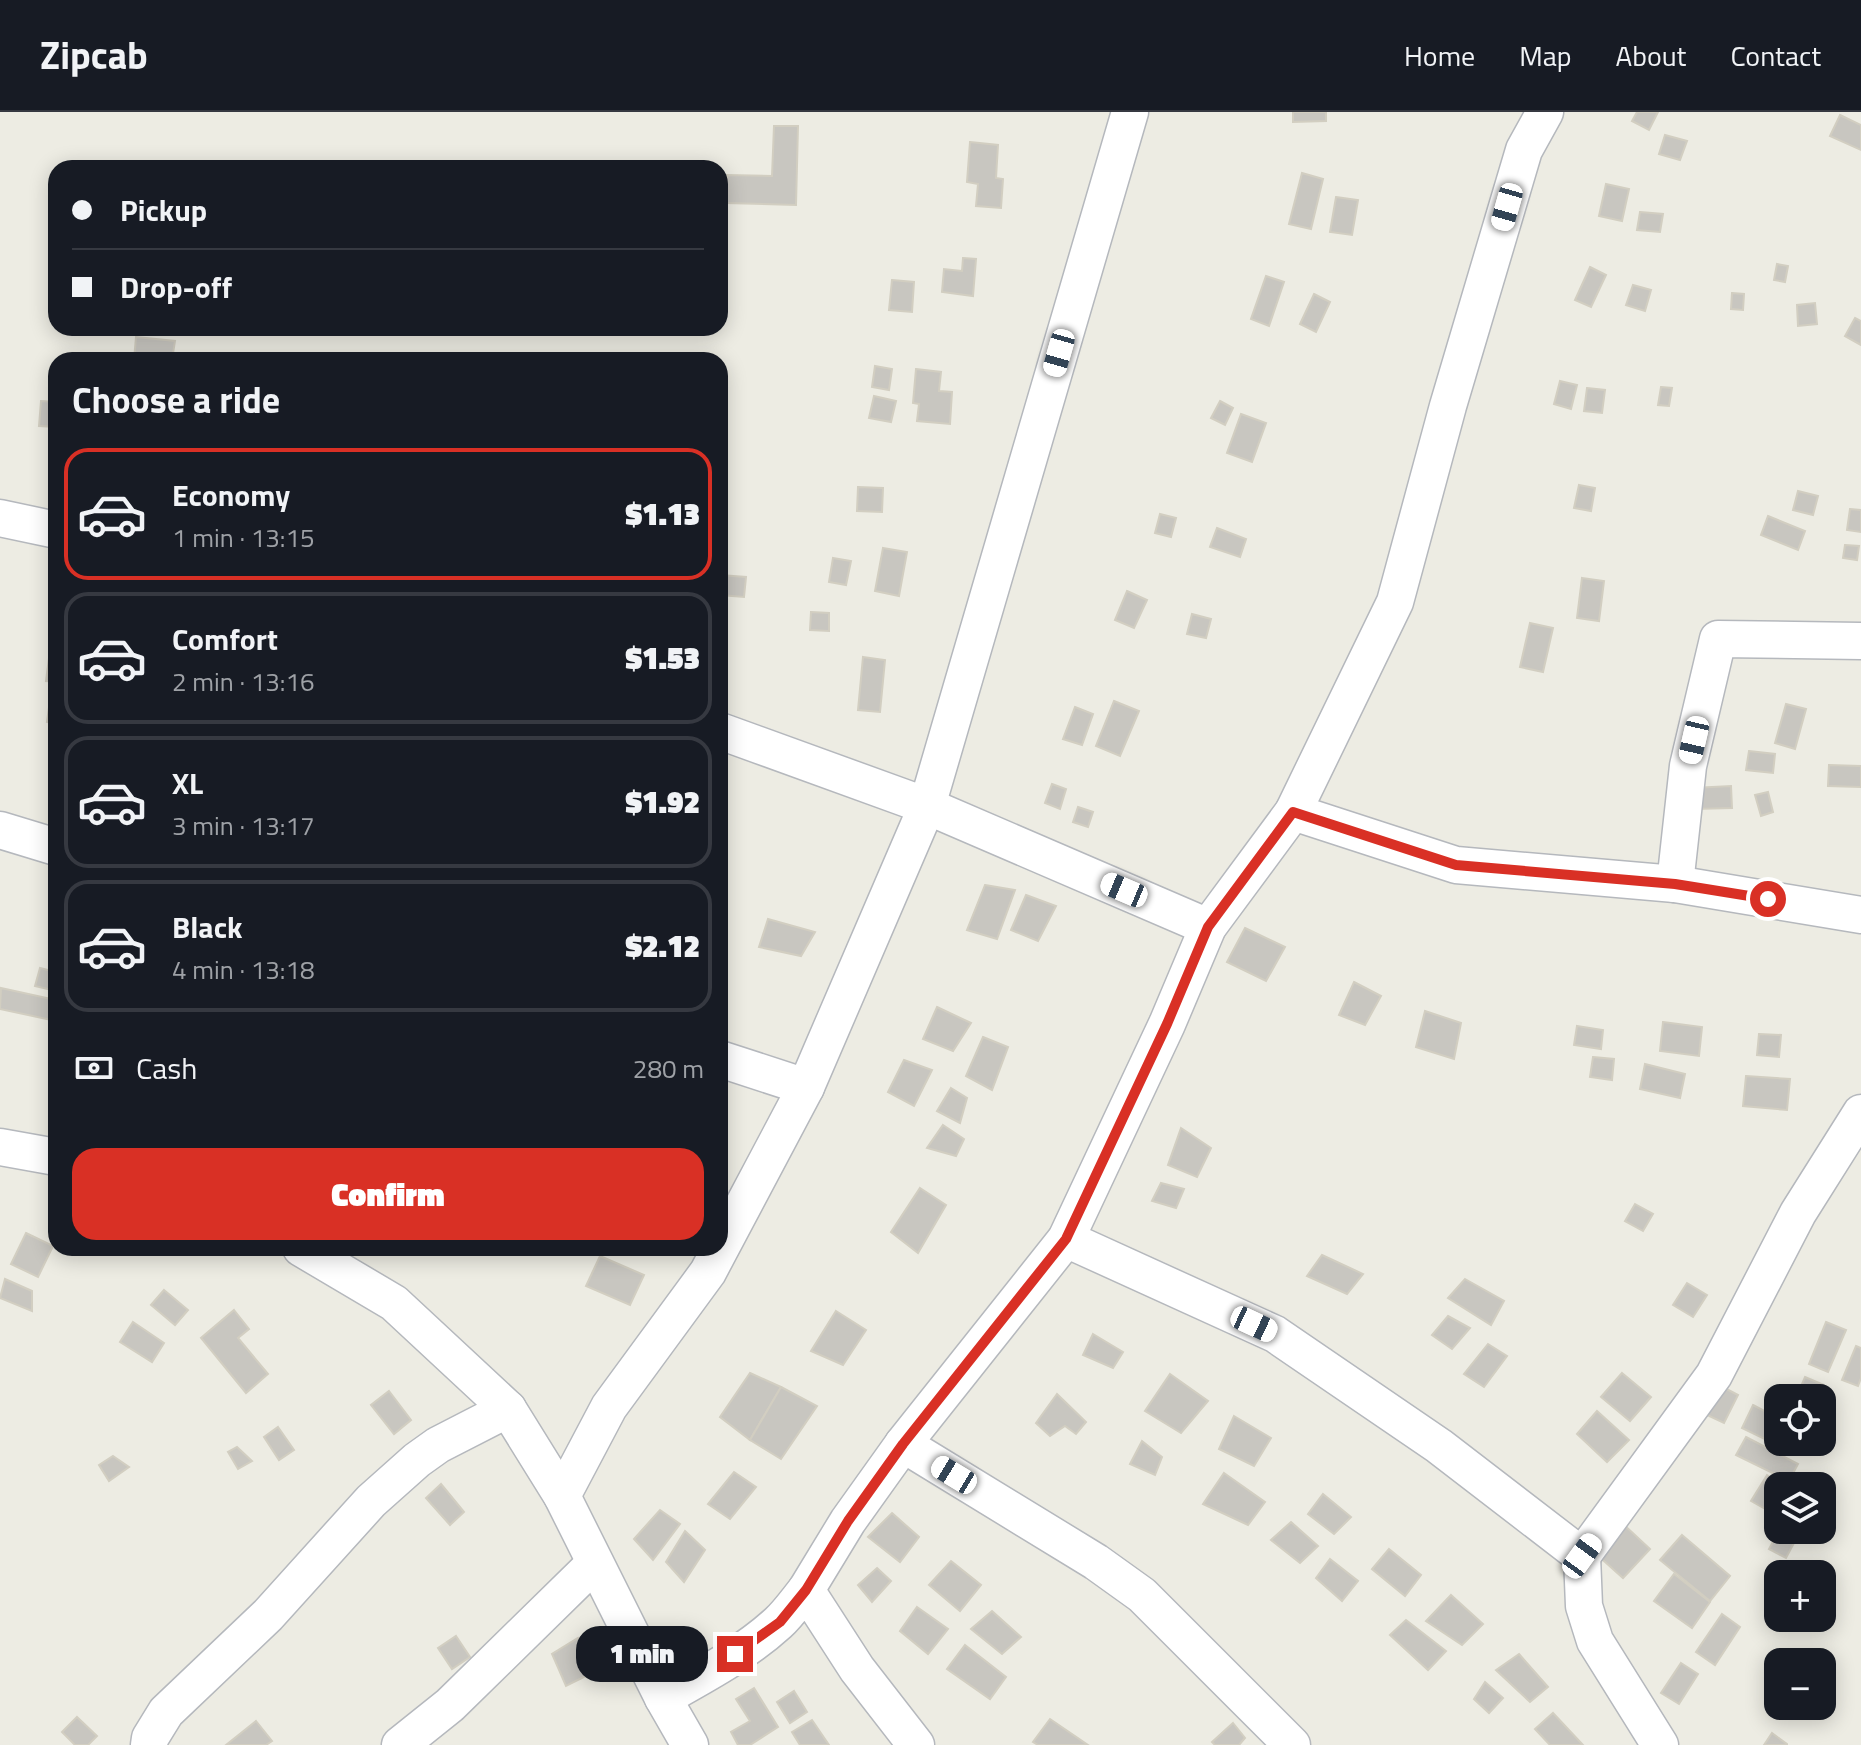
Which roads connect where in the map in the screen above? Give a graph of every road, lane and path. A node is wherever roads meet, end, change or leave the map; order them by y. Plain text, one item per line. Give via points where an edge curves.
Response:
1 (1130, 112) edge
2 (1545, 112) edge
3 (0, 518) edge
4 (48, 528) edge
5 (1861, 641) edge
6 (728, 734) edge
7 (927, 806) junction
8 (1293, 812) junction
9 (0, 830) edge
10 (48, 845) edge
11 (1675, 884) junction
12 (1861, 915) edge
13 (1208, 927) junction
14 (728, 1062) edge
15 (806, 1087) junction
16 (1861, 1113) edge
17 (0, 1147) edge
18 (48, 1156) edge
19 (728, 1234) edge
20 (1066, 1239) junction
21 (315, 1256) edge
22 (716, 1256) edge
23 (508, 1409) junction
24 (903, 1444) junction
25 (562, 1496) junction
26 (1582, 1556) junction
27 (595, 1563) junction
28 (806, 1590) junction
29 (663, 1698) junction
30 (149, 1745) edge
31 (400, 1745) edge
32 (690, 1745) edge
33 (916, 1745) edge
34 (1292, 1745) edge
35 (1660, 1745) edge

1 - 7 street
2 - 8 street via 1524,150 1395,602
3 - 4 street
5 - 11 street via 1718,639 1688,766
6 - 7 street
7 - 13 street
7 - 15 street
8 - 11 street via 1456,865
8 - 13 street
9 - 10 street
11 - 12 street
13 - 20 street
14 - 15 street
15 - 19 street
16 - 26 street via 1798,1213 1714,1375
17 - 18 street
20 - 24 street
20 - 26 street via 1275,1334 1439,1446
21 - 23 street via 394,1303
22 - 25 street via 609,1407
23 - 25 street
23 - 30 street via 438,1445 371,1501 268,1615 166,1712
24 - 28 street
24 - 34 street via 1142,1595
25 - 27 street
26 - 35 street via 1584,1606 1595,1641
27 - 29 street
27 - 31 street via 450,1705
28 - 29 street via 780,1622
28 - 33 street via 857,1669
29 - 32 street

